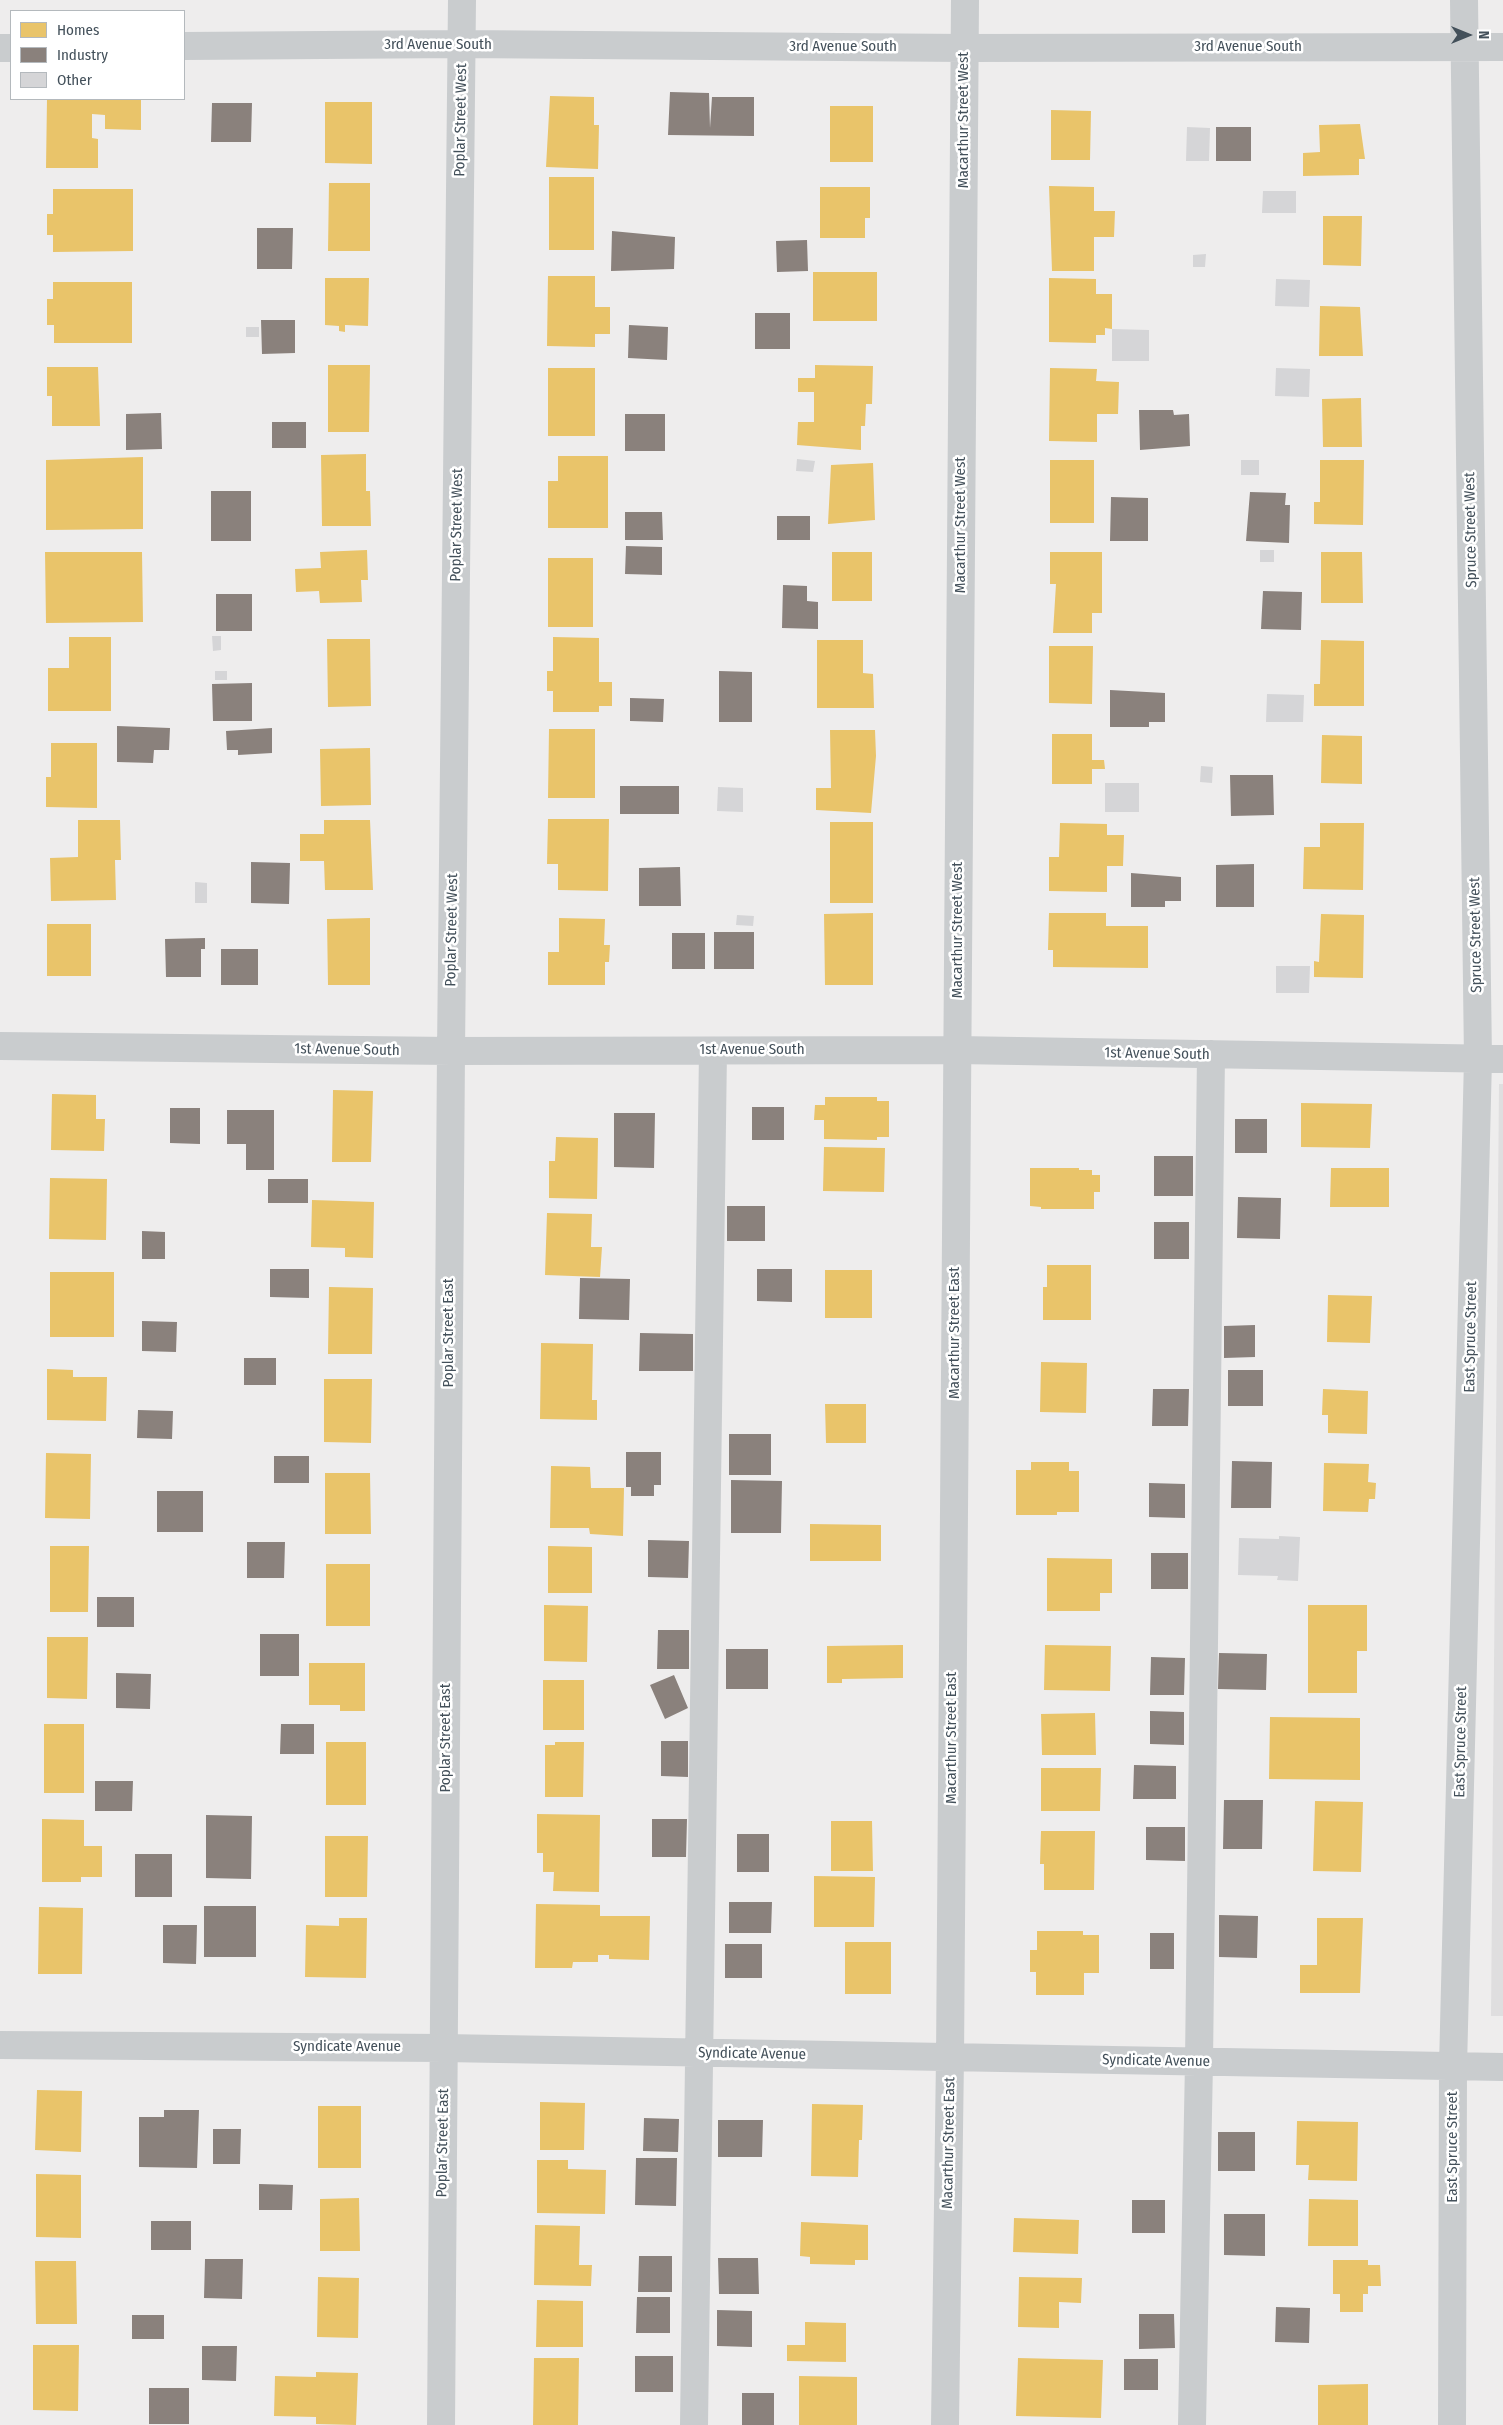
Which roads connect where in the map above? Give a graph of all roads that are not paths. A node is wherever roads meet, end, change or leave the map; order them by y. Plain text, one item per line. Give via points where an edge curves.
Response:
1 (462, 0) edge
2 (965, 0) edge
3 (1464, 0) edge
4 (462, 44) junction
5 (185, 46) edge
6 (1464, 47) junction
7 (1503, 47) edge
8 (965, 48) junction
9 (0, 1046) edge
10 (451, 1050) junction
11 (713, 1050) junction
12 (957, 1050) junction
13 (1211, 1054) junction
14 (1490, 1059) edge
15 (0, 2045) edge
16 (444, 2048) junction
17 (698, 2053) junction
18 (950, 2058) junction
19 (1199, 2062) junction
20 (1453, 2066) junction
21 (1503, 2067) edge
22 (441, 2425) edge
23 (694, 2425) edge
24 (945, 2425) edge
25 (1192, 2425) edge
26 (1452, 2425) edge

1 - 4 street, Poplar Street West
2 - 8 street, Macarthur Street West
3 - 6 street, Spruce Street West
4 - 5 street, 3rd Avenue South
4 - 8 street, 3rd Avenue South
4 - 10 street, Poplar Street West
6 - 7 street, 3rd Avenue South
6 - 8 street, 3rd Avenue South
6 - 14 street, Spruce Street West
8 - 12 street, Macarthur Street West
9 - 10 street, 1st Avenue South
10 - 11 street, 1st Avenue South
10 - 16 street, Poplar Street East
11 - 12 street, 1st Avenue South
11 - 17 street
12 - 13 street, 1st Avenue South
12 - 18 street, Macarthur Street East
13 - 14 street, 1st Avenue South
13 - 19 street
14 - 20 street, East Spruce Street
15 - 16 street, Syndicate Avenue
16 - 17 street, Syndicate Avenue
16 - 22 street, Poplar Street East
17 - 18 street, Syndicate Avenue
17 - 23 street
18 - 19 street, Syndicate Avenue
18 - 24 street, Macarthur Street East
19 - 20 street, Syndicate Avenue
19 - 25 street
20 - 21 street, Syndicate Avenue
20 - 26 street, East Spruce Street

